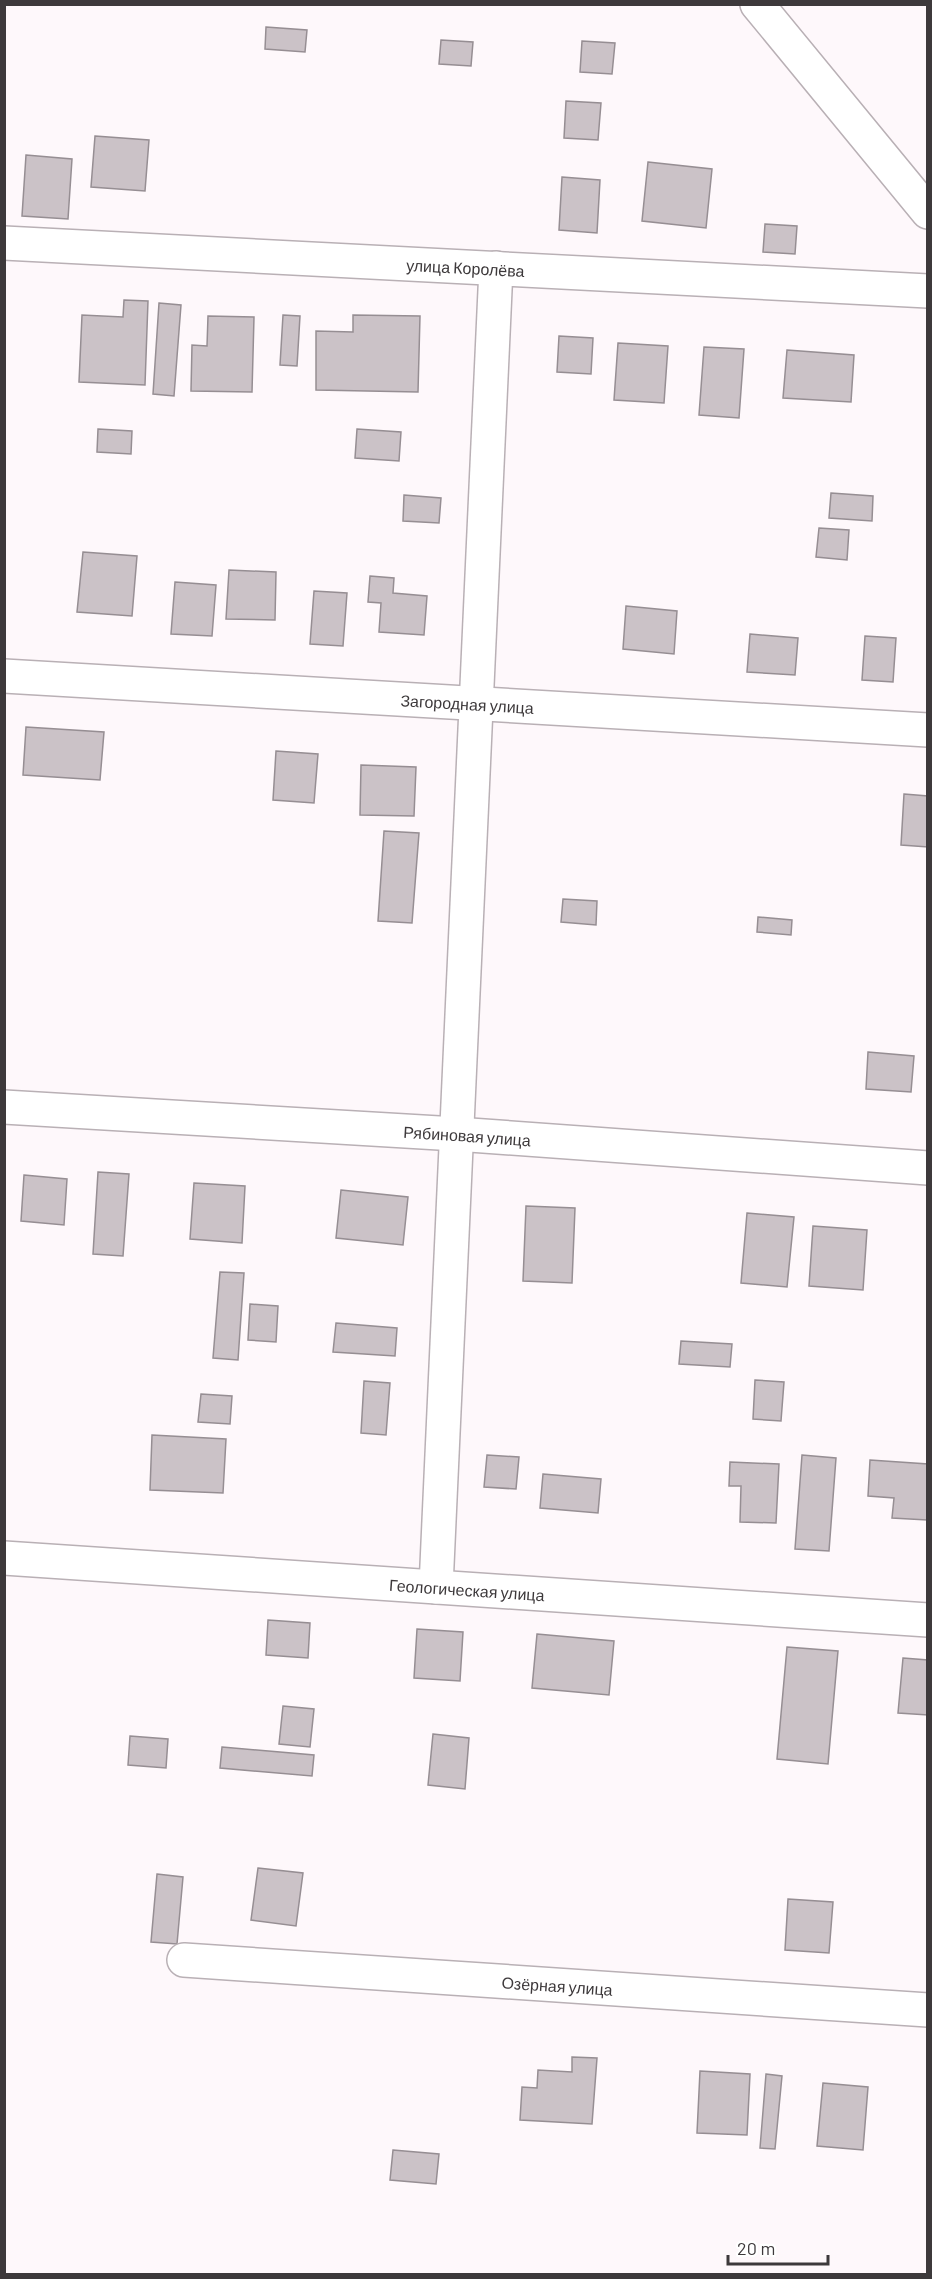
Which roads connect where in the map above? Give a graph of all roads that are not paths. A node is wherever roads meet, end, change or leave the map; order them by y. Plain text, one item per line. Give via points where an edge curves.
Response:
1 (758, 4) edge
2 (927, 212) edge
3 (4, 243) edge
4 (496, 268) junction
5 (927, 291) edge
6 (4, 676) edge
7 (476, 702) junction
8 (927, 730) edge
9 (4, 1107) edge
10 (456, 1134) junction
11 (927, 1168) edge
12 (4, 1558) edge
13 (436, 1587) junction
14 (927, 1620) edge
15 (184, 1960) dead end
16 (927, 2010) edge

1 - 2 street
3 - 4 street, улица Королёва
4 - 5 street, улица Королёва
4 - 7 street
6 - 7 street, Загородная улица
7 - 8 street, Загородная улица
7 - 10 street
9 - 10 street, Рябиновая улица
10 - 11 street, Рябиновая улица
10 - 13 street
12 - 13 street, Геологическая улица
13 - 14 street, Геологическая улица
15 - 16 street, Озёрная улица

